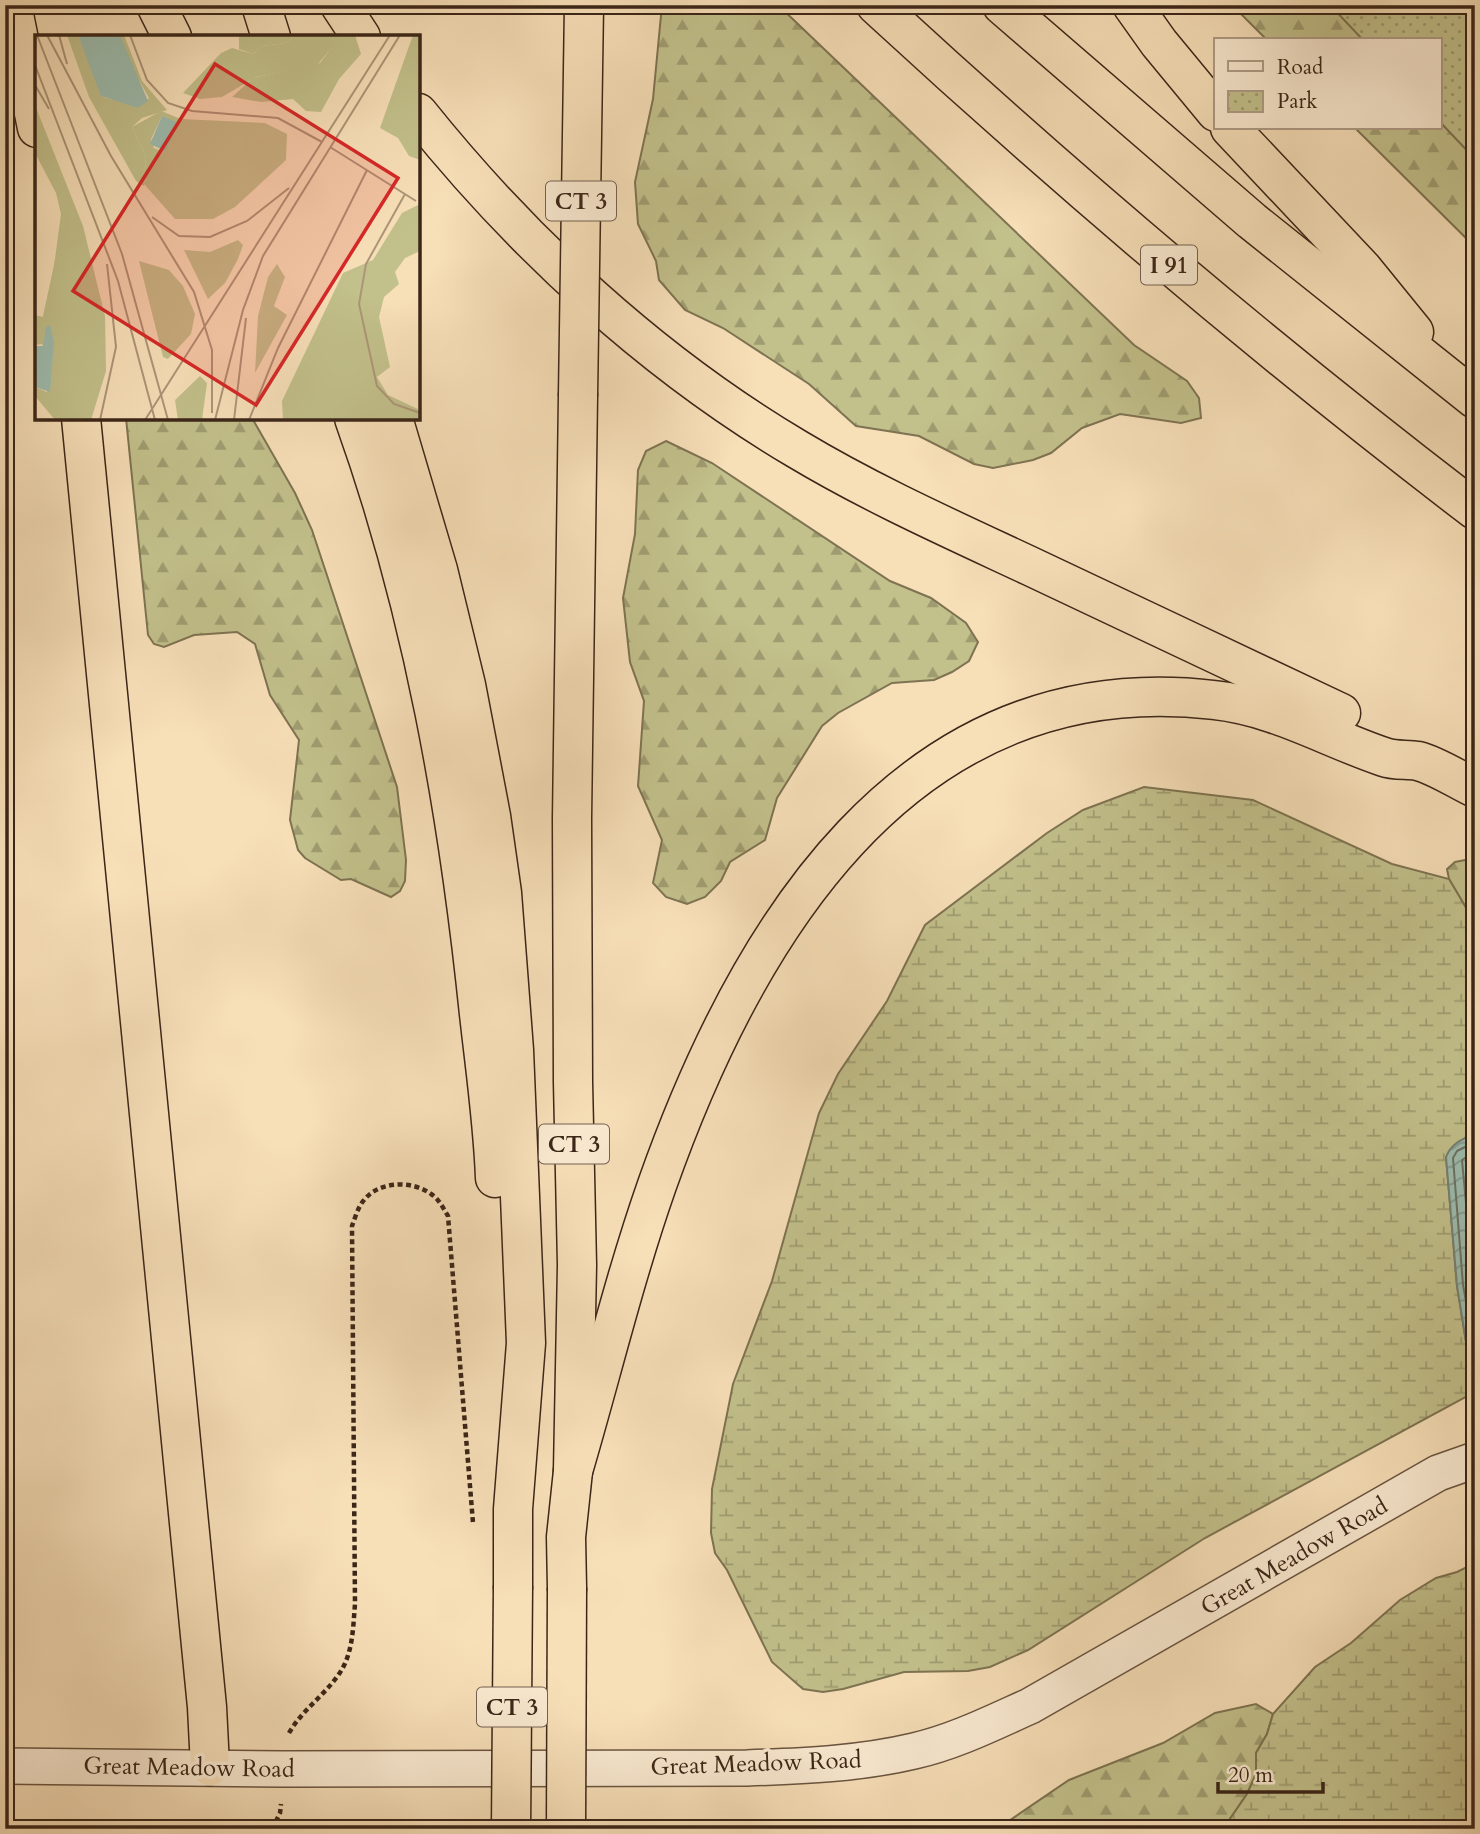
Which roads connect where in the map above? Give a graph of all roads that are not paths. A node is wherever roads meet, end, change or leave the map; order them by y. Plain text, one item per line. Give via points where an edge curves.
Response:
1 (12, 5) edge
2 (156, 5) edge
3 (261, 5) edge
4 (340, 5) edge
5 (584, 5) edge
6 (876, 5) edge
7 (1002, 5) edge
8 (1132, 5) edge
9 (171, 35) edge
10 (270, 35) edge
11 (361, 35) edge
12 (1214, 110) edge
13 (420, 115) edge
14 (35, 118) edge
15 (1232, 130) edge
16 (1460, 388) edge
17 (81, 420) edge
18 (355, 420) edge
19 (394, 420) edge
20 (1475, 510) edge
21 (1419, 761) junction
22 (1475, 788) edge
23 (1475, 1460) edge
24 (573, 1471) junction
25 (513, 1509) junction
26 (5, 1766) edge
27 (210, 1766) junction
28 (511, 1829) edge
29 (566, 1829) edge

1 - 14 highway
2 - 9 highway
3 - 10 highway
4 - 11 highway
5 - 24 highway, CT 3, bridge via 572,706 577,1265
6 - 20 highway, I 91 via 1165,261
7 - 16 highway via 1252,221
8 - 12 highway
13 - 21 highway via 482,187 576,282 652,347 769,431 885,497 1382,732
15 - 16 highway via 1362,268
17 - 27 highway
18 - 25 highway via 411,602 461,866 495,1162
19 - 25 highway, CT 3 via 439,570 463,671 502,893 514,1050 526,1343
21 - 22 highway
21 - 24 highway via 1386,758 1254,707 1134,696 1059,707 999,729 939,762 896,793 846,842 791,912 718,1037 653,1198
23 - 27 street, Great Meadow Road via 1408,1490 1030,1706 915,1751 801,1766
24 - 29 highway, CT 3, bridge via 566,1537
25 - 28 highway, CT 3, bridge
26 - 27 street, Great Meadow Road

